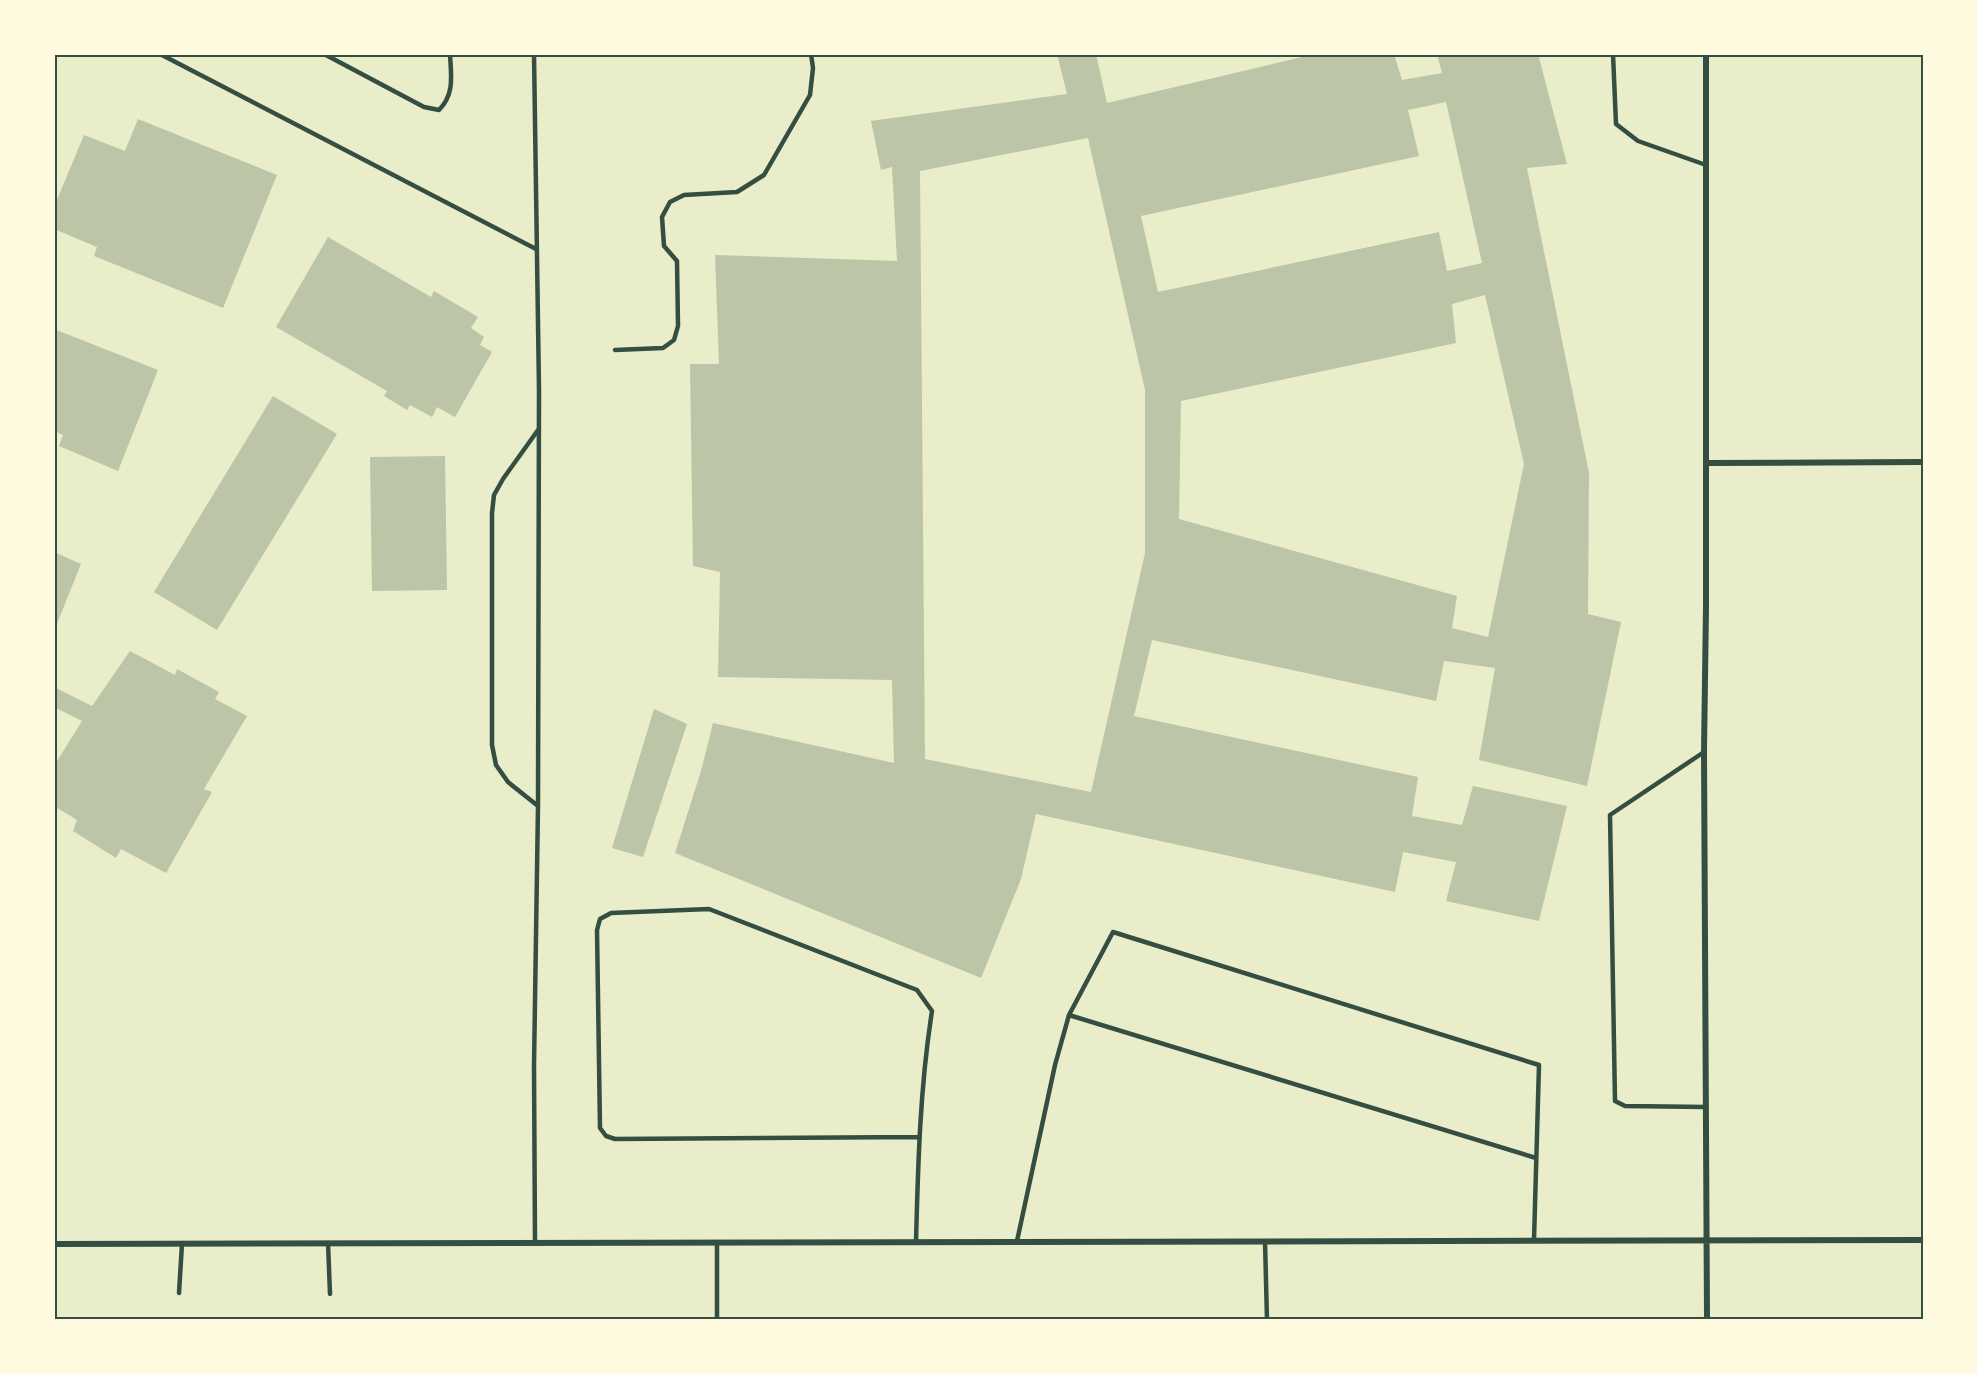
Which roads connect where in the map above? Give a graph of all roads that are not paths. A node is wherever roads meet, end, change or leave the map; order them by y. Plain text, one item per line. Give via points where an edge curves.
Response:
1 (160, 54) edge
2 (324, 54) edge
3 (450, 54) edge
4 (534, 54) edge
5 (811, 54) edge
6 (1613, 54) edge
7 (1706, 54) edge
8 (1706, 165) junction
9 (536, 249) junction
10 (615, 350) dead end
11 (538, 429) junction
12 (1923, 462) edge
13 (1706, 463) junction
14 (1704, 752) junction
15 (538, 806) junction
16 (1070, 1015) junction
17 (1706, 1107) junction
18 (919, 1137) junction
19 (1536, 1158) junction
20 (1533, 1240) junction
21 (1707, 1240) junction
22 (1923, 1240) edge
23 (1017, 1241) junction
24 (1265, 1241) junction
25 (717, 1242) junction
26 (916, 1242) junction
27 (328, 1243) junction
28 (535, 1243) junction
29 (54, 1244) edge
30 (182, 1244) junction
31 (179, 1293) dead end
32 (330, 1294) dead end
33 (717, 1320) edge
34 (1268, 1320) edge
35 (1707, 1320) edge

1 - 9 lane
2 - 3 lane via 424,107 439,110 448,101 451,90
4 - 9 lane
5 - 10 lane via 810,96 764,175 737,192 684,195 670,202 662,217 664,246 677,261 678,326 674,340 663,348
6 - 8 lane via 1616,124 1638,141
7 - 8 street
8 - 13 street
9 - 11 lane
11 - 15 lane
11 - 15 lane via 494,495 492,513 492,745 496,765 508,782
12 - 13 street
13 - 14 street
14 - 17 street
14 - 17 lane via 1610,815 1616,1101 1625,1106
15 - 28 lane
16 - 19 lane
16 - 19 lane via 1113,932 1539,1065
16 - 23 lane via 1055,1065
17 - 21 street
18 - 18 lane via 606,1136 600,1128 600,919 611,913 709,909 917,990 932,1011
18 - 26 lane
19 - 20 lane
20 - 21 street
20 - 24 street
21 - 22 street
21 - 35 street
23 - 24 street
23 - 26 street
24 - 34 lane
25 - 26 street
25 - 28 street
25 - 33 lane
27 - 28 street
27 - 30 street
27 - 32 lane
29 - 30 street
30 - 31 lane

